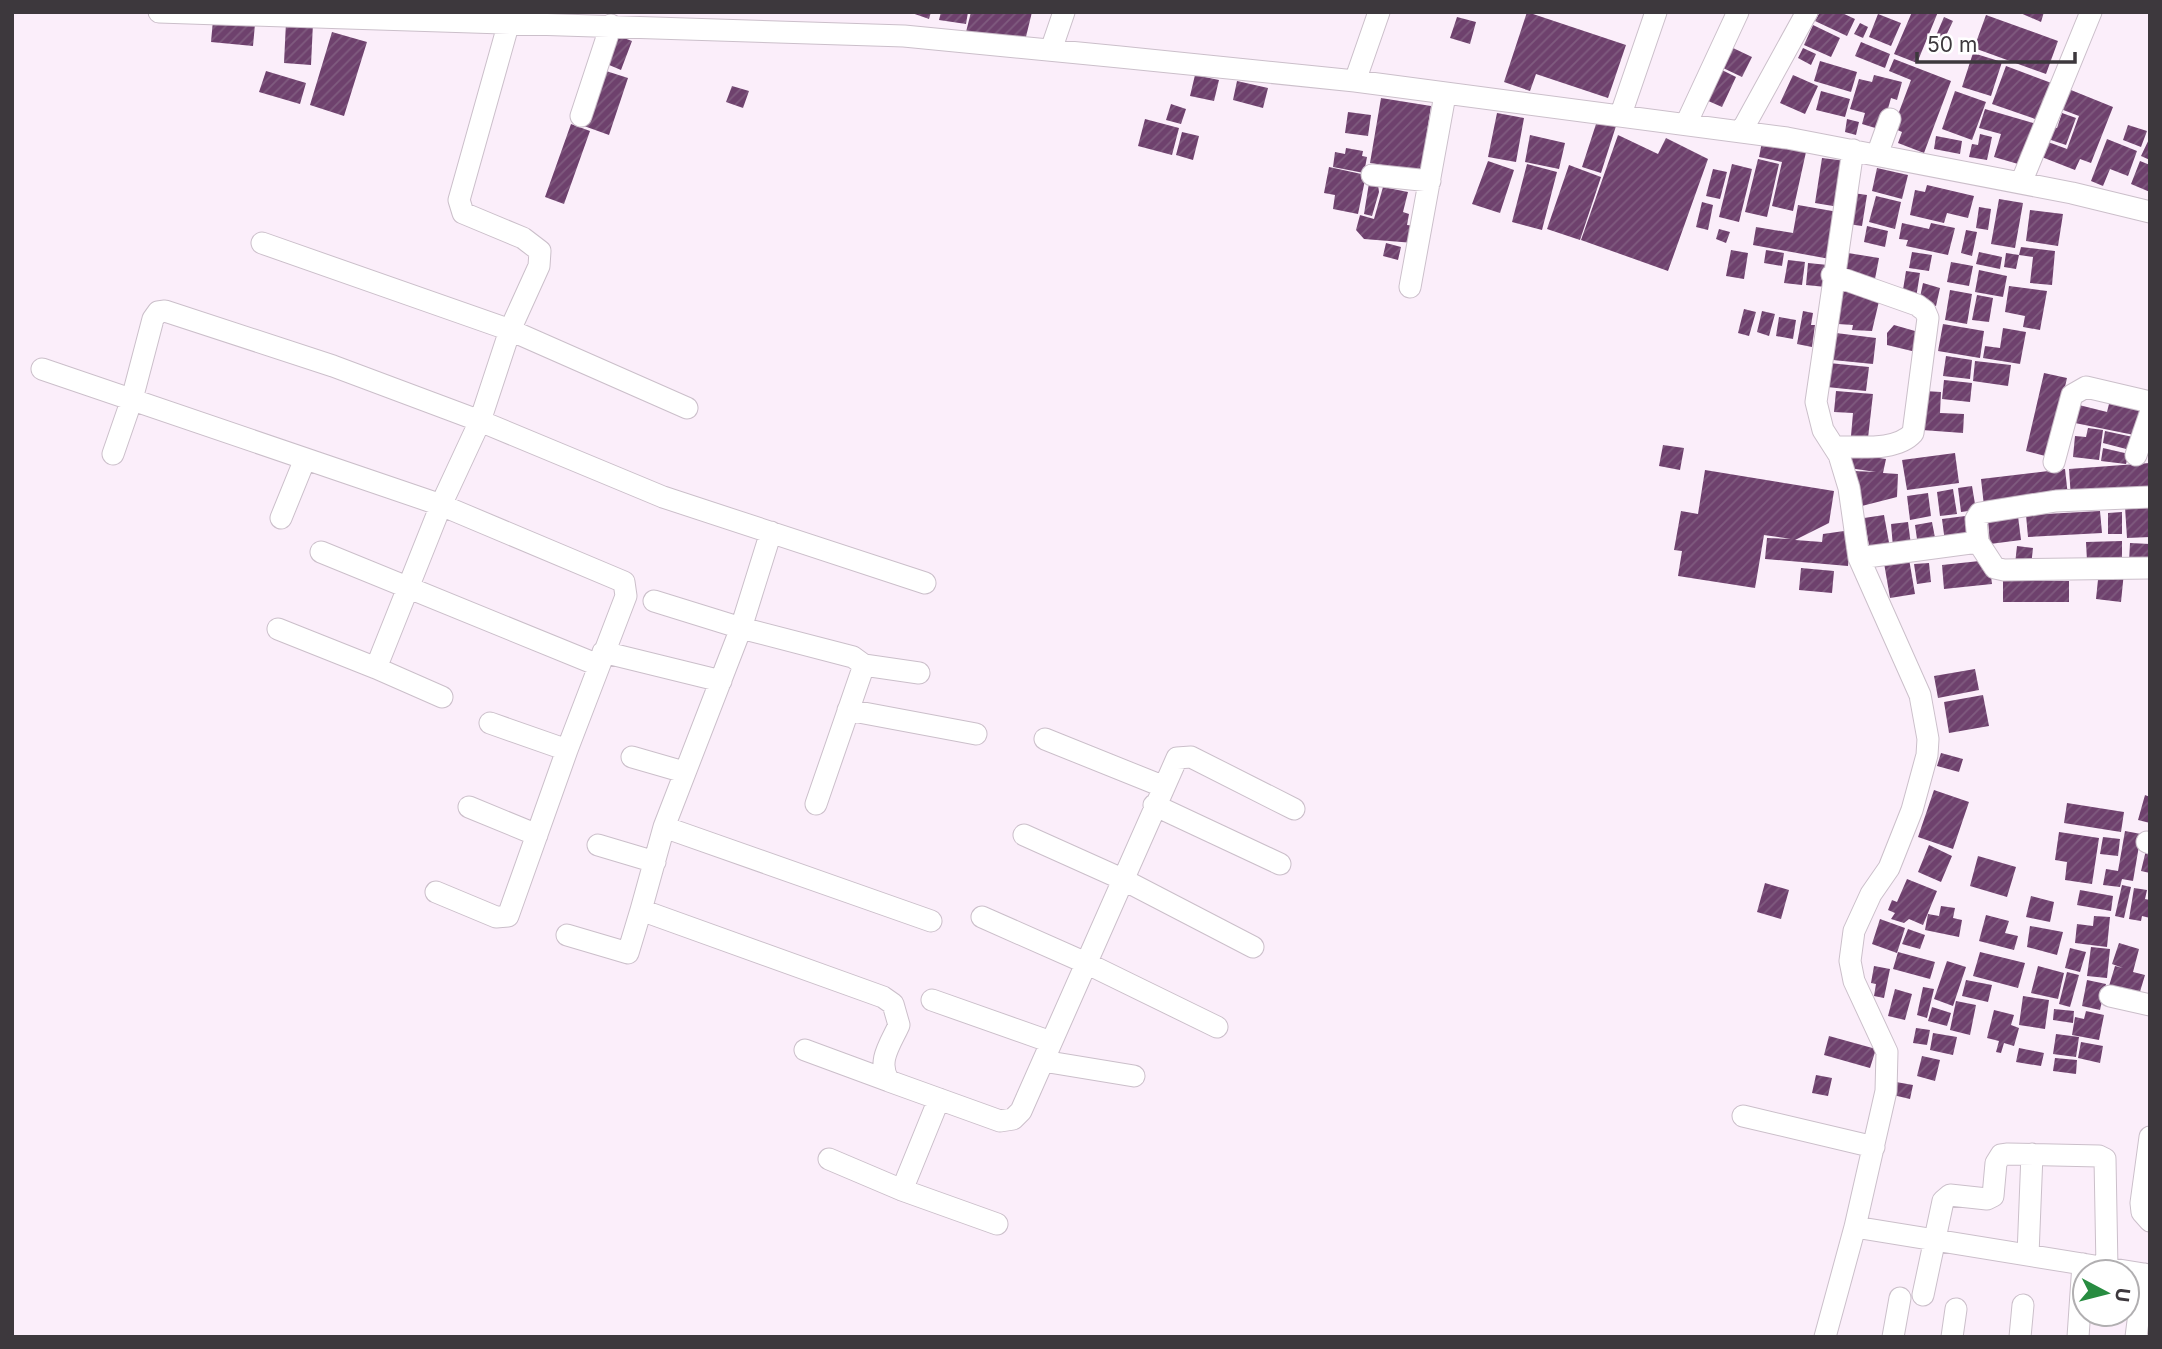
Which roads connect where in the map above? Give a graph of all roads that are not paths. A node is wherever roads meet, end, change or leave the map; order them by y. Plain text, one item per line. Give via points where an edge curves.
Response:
1 (159, 12) edge
2 (1064, 12) edge
3 (1379, 12) edge
4 (1656, 12) edge
5 (1738, 12) edge
6 (1808, 12) edge
7 (2091, 12) edge
8 (678, 20) edge
9 (772, 21) edge
10 (509, 22) junction
11 (611, 25) junction
12 (1051, 50) junction
13 (1355, 81) junction
14 (1445, 95) junction
15 (1621, 114) junction
16 (581, 116) dead end
17 (1890, 118) dead end
18 (1686, 124) junction
19 (1741, 132) junction
20 (1853, 150) junction
21 (1877, 155) junction
22 (1372, 174) dead end
23 (1430, 181) junction
24 (2021, 183) junction
25 (2150, 212) edge
26 (262, 243) dead end
27 (1832, 275) junction
28 (1410, 287) dead end
29 (510, 330) junction
30 (42, 369) dead end
31 (132, 399) junction
32 (2150, 402) edge
33 (687, 408) dead end
34 (2150, 414) edge
35 (480, 421) junction
36 (1833, 447) junction
37 (113, 454) dead end
38 (2136, 455) dead end
39 (305, 459) junction
40 (2054, 462) dead end
41 (2150, 498) edge
42 (441, 505) junction
43 (281, 518) dead end
44 (771, 532) junction
45 (1978, 542) junction
46 (321, 552) dead end
47 (1859, 558) junction
48 (2150, 568) edge
49 (925, 583) dead end
50 (408, 588) junction
51 (654, 601) dead end
52 (741, 628) junction
53 (278, 629) dead end
54 (601, 659) junction
55 (864, 665) junction
56 (376, 668) junction
57 (919, 673) dead end
58 (721, 681) junction
59 (442, 697) dead end
60 (848, 710) junction
61 (491, 723) dead end
62 (976, 734) dead end
63 (1045, 739) dead end
64 (566, 750) junction
65 (632, 757) dead end
66 (684, 772) junction
67 (1158, 796) junction
68 (816, 804) dead end
69 (469, 807) dead end
70 (1294, 809) dead end
71 (664, 827) junction
72 (537, 835) junction
73 (1024, 835) dead end
74 (598, 845) dead end
75 (655, 862) junction
76 (1280, 864) dead end
77 (1122, 879) junction
78 (436, 892) dead end
79 (641, 910) junction
80 (982, 916) dead end
81 (931, 921) dead end
82 (567, 935) dead end
83 (1252, 947) dead end
84 (1086, 962) junction
85 (2110, 996) dead end
86 (932, 1000) dead end
87 (2150, 1005) edge
88 (1217, 1027) dead end
89 (1051, 1042) junction
90 (805, 1050) dead end
91 (1043, 1062) junction
92 (1134, 1076) dead end
93 (889, 1081) junction
94 (939, 1099) junction
95 (1743, 1116) dead end
96 (2149, 1144) edge
97 (1874, 1147) junction
98 (2032, 1154) junction
99 (829, 1160) dead end
100 (902, 1190) junction
101 (2150, 1221) edge
102 (997, 1224) dead end
103 (1855, 1227) junction
104 (1932, 1240) junction
105 (2028, 1255) junction
106 (2107, 1258) edge
107 (2071, 1262) edge
108 (2147, 1274) edge
109 (1923, 1294) dead end
110 (1900, 1298) dead end
111 (2023, 1305) dead end
112 (1956, 1309) dead end
113 (1825, 1337) edge
114 (1893, 1337) edge
115 (1952, 1337) edge
116 (2020, 1337) edge
117 (2136, 1337) edge

1 - 10 street
2 - 12 street
3 - 13 street
4 - 15 street
5 - 18 street
6 - 19 street
7 - 24 street
8 - 9 street
8 - 11 street
9 - 12 street
10 - 11 street
10 - 29 street via 459,200 463,213 523,237 540,251
11 - 16 street
12 - 13 street
13 - 14 street
14 - 15 street
14 - 23 street
15 - 18 street
17 - 21 street
18 - 19 street
19 - 20 street
20 - 21 street
20 - 27 street
21 - 24 street
22 - 23 street
23 - 28 street
24 - 25 street
26 - 29 street
27 - 36 street via 1816,402
27 - 36 street via 1917,305 1928,318 1913,433 1892,444
29 - 33 street
29 - 35 street
30 - 31 street
31 - 35 street via 153,319 158,312 165,312 333,366
31 - 37 street
31 - 39 street
32 - 40 street via 2080,389 2072,395
34 - 38 street
35 - 42 street
35 - 44 street via 663,497
36 - 47 street via 1849,488
39 - 42 street
39 - 43 street
41 - 45 street via 2056,501 1980,513 1976,519
42 - 50 street
42 - 54 street via 624,582 626,596
44 - 49 street
44 - 52 street
45 - 47 street
45 - 48 street via 1995,568 2004,570
46 - 50 street
47 - 97 street via 1920,695 1928,739 1912,810 1889,868 1854,931 1850,961 1854,981 1887,1052 1886,1091
50 - 54 street
50 - 56 street
51 - 52 street
52 - 55 street via 853,657
52 - 58 street
53 - 56 street
54 - 58 street
54 - 64 street
55 - 57 street
55 - 60 street
56 - 59 street
58 - 66 street
60 - 62 street
60 - 68 street
61 - 64 street
63 - 67 street
64 - 72 street
65 - 66 street
66 - 71 street
67 - 70 street via 1171,766 1183,755
67 - 76 street
67 - 77 street
69 - 72 street
71 - 75 street
71 - 81 street
72 - 78 street via 508,916 496,917
73 - 77 street
74 - 75 street
75 - 79 street
77 - 83 street
77 - 84 street
79 - 82 street via 628,953
79 - 93 street via 892,1004 900,1025 883,1064
80 - 84 street
84 - 88 street
84 - 89 street
85 - 87 street
86 - 89 street
89 - 91 street
90 - 93 street
91 - 92 street
91 - 94 street via 1013,1119 1000,1121
93 - 94 street
94 - 100 street
95 - 97 street
96 - 101 street via 2141,1203
97 - 103 street
98 - 104 street via 2001,1155 1993,1196 1987,1199 1946,1195
98 - 105 street
98 - 106 street via 2105,1159
99 - 100 street
100 - 102 street
103 - 104 street
103 - 113 street
104 - 105 street
104 - 109 street
105 - 107 street
108 - 117 street
110 - 114 street
111 - 116 street
112 - 115 street

